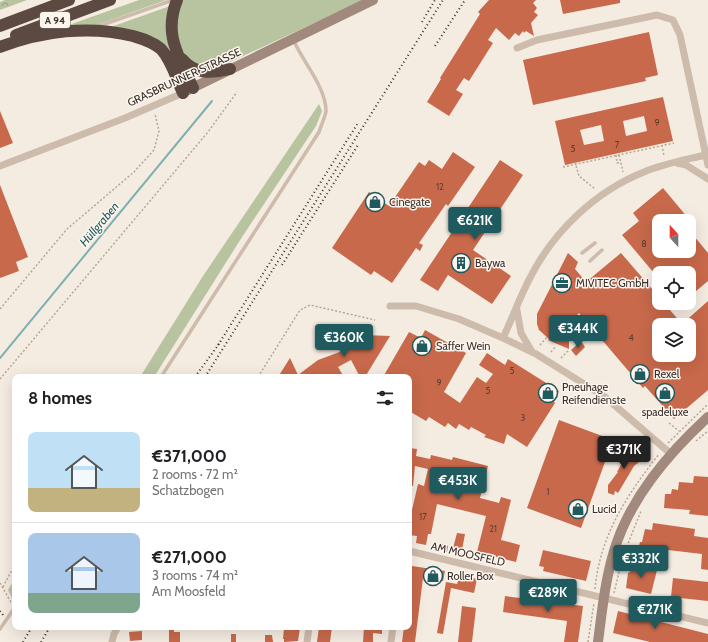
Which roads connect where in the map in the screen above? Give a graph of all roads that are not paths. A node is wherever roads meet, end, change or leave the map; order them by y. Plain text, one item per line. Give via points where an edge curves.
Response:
1 (69, 0) edge
2 (110, 0) edge
3 (173, 0) edge
4 (177, 0) edge
5 (373, 0) edge
6 (0, 26) edge
7 (88, 30) junction
8 (293, 39) junction
9 (0, 40) edge
10 (0, 47) edge
11 (517, 48) dead end
12 (179, 57) junction
13 (230, 69) junction
14 (188, 91) junction
15 (705, 155) junction
16 (674, 163) junction
17 (0, 166) edge
18 (708, 166) edge
19 (708, 179) edge
20 (595, 243) dead end
21 (602, 250) dead end
22 (582, 253) dead end
23 (590, 261) dead end
24 (390, 306) dead end
25 (517, 309) junction
26 (504, 338) junction
27 (532, 352) junction
28 (163, 374) edge
29 (708, 417) edge
30 (671, 454) junction
31 (412, 552) edge
32 (608, 599) junction
33 (12, 611) edge
34 (708, 623) edge
35 (0, 629) edge
36 (116, 630) edge
37 (309, 630) edge
38 (393, 630) edge
39 (112, 642) edge
40 (307, 642) edge
41 (391, 642) edge
42 (598, 642) edge

1 - 6 highway, A 94
2 - 9 highway, A 94
3 - 7 lane
4 - 12 highway via 170,30
5 - 8 main road, GRASBRUNNER STRASSE
7 - 10 highway via 47,34
7 - 14 highway via 122,34 153,43 166,56
8 - 13 main road, GRASBRUNNER STRASSE
8 - 28 lane via 324,97 325,117 319,132
11 - 15 street via 537,40 657,15 673,20 680,34
12 - 13 highway via 199,71 216,72
12 - 14 highway
13 - 14 main road, GRASBRUNNER STRASSE
14 - 17 street, GRASBRUNNER STRASSE via 131,116
15 - 16 street
15 - 18 street
16 - 19 street via 686,165
16 - 25 street via 629,179 596,200 572,220 531,276
20 - 22 lane
21 - 23 lane
24 - 26 street via 416,306 461,320
25 - 26 street
25 - 27 street via 522,333
26 - 27 street
27 - 30 street via 605,397
29 - 30 main road
30 - 32 main road via 645,487 629,515 614,550
31 - 32 street, AM MOOSFELD
32 - 34 street, AM MOOSFELD
32 - 42 main road
33 - 35 lane
36 - 39 street
37 - 40 street
38 - 41 street

